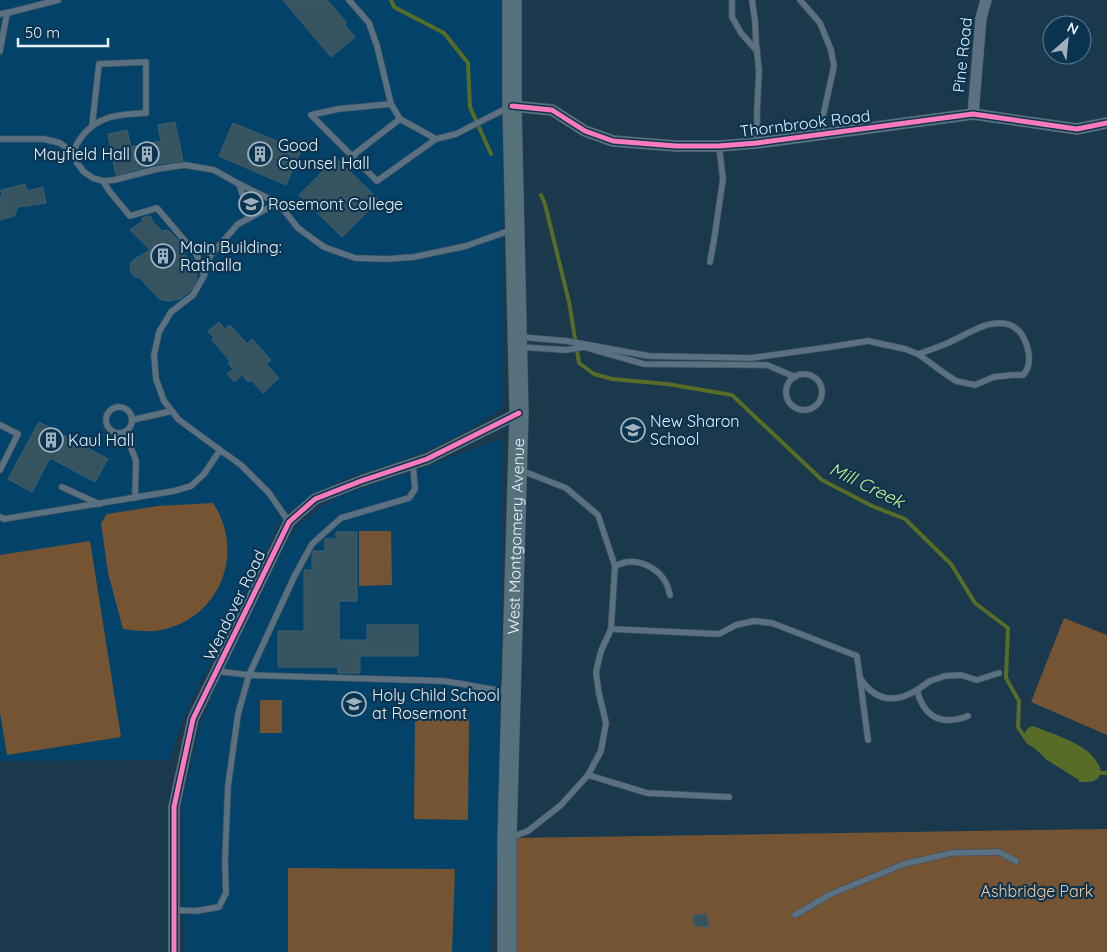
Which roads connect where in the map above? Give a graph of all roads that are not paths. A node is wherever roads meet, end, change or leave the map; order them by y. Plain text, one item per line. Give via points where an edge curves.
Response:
1 (58, 0) edge
2 (349, 0) edge
3 (512, 0) edge
4 (732, 0) edge
5 (752, 0) edge
6 (800, 0) edge
7 (986, 0) edge
8 (7, 13) junction
9 (0, 14) edge
10 (0, 51) edge
11 (757, 51) junction
12 (391, 104) junction
13 (504, 109) junction
14 (973, 114) junction
15 (400, 119) junction
16 (1107, 123) edge
17 (92, 126) junction
18 (819, 135) junction
19 (0, 139) edge
20 (436, 139) junction
21 (757, 143) junction
22 (718, 146) junction
23 (73, 153) junction
24 (352, 156) junction
25 (103, 181) junction
26 (239, 184) junction
27 (278, 203) junction
28 (250, 217) junction
29 (515, 228) junction
30 (710, 262) dead end
31 (204, 276) junction
32 (518, 342) junction
33 (918, 354) junction
34 (795, 377) junction
35 (172, 411) junction
36 (519, 413) junction
37 (132, 420) junction
38 (0, 425) edge
39 (125, 432) junction
40 (220, 450) junction
41 (413, 464) junction
42 (517, 469) junction
43 (0, 470) edge
44 (62, 487) dead end
45 (135, 498) junction
46 (99, 504) junction
47 (0, 517) edge
48 (289, 522) junction
49 (615, 566) junction
50 (670, 595) dead end
51 (611, 629) junction
52 (216, 671) junction
53 (998, 673) dead end
54 (249, 675) junction
55 (859, 676) junction
56 (917, 690) junction
57 (511, 691) junction
58 (968, 716) dead end
59 (868, 740) dead end
60 (588, 775) junction
61 (729, 797) dead end
62 (507, 838) junction
63 (1016, 861) dead end
64 (174, 910) junction
65 (795, 915) dead end
66 (174, 952) edge
67 (507, 952) edge

1 - 8 lane
2 - 12 lane via 369,23
3 - 13 main road, West Montgomery Avenue
4 - 11 lane via 732,17
5 - 11 lane
6 - 18 lane via 820,23 834,66
7 - 14 street, Pine Road via 981,18
8 - 9 lane
8 - 10 lane
11 - 21 lane
12 - 15 lane
12 - 24 lane via 311,115
13 - 20 lane via 456,134
13 - 22 street, Thornbrook Road via 552,110 585,131 613,141
13 - 29 main road, West Montgomery Avenue
14 - 16 street, Thornbrook Road via 1077,128
14 - 18 street, Thornbrook Road
15 - 20 lane
15 - 24 lane
17 - 17 lane via 123,114 146,113 146,62 99,64
17 - 23 lane
18 - 21 street, Thornbrook Road
19 - 23 lane via 44,139 60,143
20 - 24 lane via 377,181
21 - 22 street, Thornbrook Road
22 - 30 lane via 723,179
23 - 25 lane via 84,172
25 - 26 lane via 185,165 214,170
25 - 31 lane via 130,216 157,208 197,255
26 - 27 lane
26 - 28 lane
27 - 28 lane
27 - 29 lane via 304,233 324,247 355,258 414,257 466,246
28 - 31 lane via 238,224 210,256
29 - 32 main road, West Montgomery Avenue
31 - 35 lane via 193,295 171,312 159,332 154,356 156,379 164,401
32 - 33 lane via 567,341 649,356 751,358 868,341
32 - 34 lane via 544,349 584,347 644,364 768,365
32 - 36 main road, West Montgomery Avenue
33 - 33 lane via 956,381 975,385 994,377 1023,375 1029,363 1027,344 1022,334 1013,326 1002,324 988,324
34 - 34 lane via 788,385 789,401 803,410 818,404 822,388 816,379 806,374
35 - 37 lane
35 - 40 lane via 179,420
36 - 41 street, Wendover Road
36 - 42 main road, West Montgomery Avenue
37 - 39 lane
37 - 39 lane via 128,411 118,407 107,416 110,430
38 - 43 lane via 18,434
39 - 45 lane via 136,461
40 - 45 lane via 204,474 191,486
40 - 48 lane via 241,465 268,493
41 - 48 street, Wendover Road via 315,500
41 - 54 lane via 415,489 409,498 341,518 312,544
42 - 49 lane via 566,488 598,515
42 - 57 main road, West Montgomery Avenue
44 - 46 lane
45 - 46 lane
46 - 47 lane via 4,519
48 - 52 street, Wendover Road
49 - 50 lane via 626,562 650,566 663,578
49 - 51 lane
51 - 55 lane via 719,634 736,625 754,621 772,623 857,656
51 - 60 lane via 596,672 606,723 601,751
52 - 54 lane
52 - 64 street, Wendover Road via 193,719 174,807
53 - 56 lane via 976,680 961,675 945,676
54 - 57 lane via 444,681
54 - 64 lane via 238,714 228,786 226,893 219,907
55 - 56 lane via 874,694 884,698 896,699
55 - 59 lane
56 - 58 lane via 926,711 936,717 946,721
57 - 62 main road, West Montgomery Avenue
60 - 61 lane via 647,794
60 - 62 lane via 562,805 528,830
62 - 67 main road, West Montgomery Avenue
63 - 65 lane via 999,852 952,853 904,864 831,894
64 - 66 street, Wendover Road

